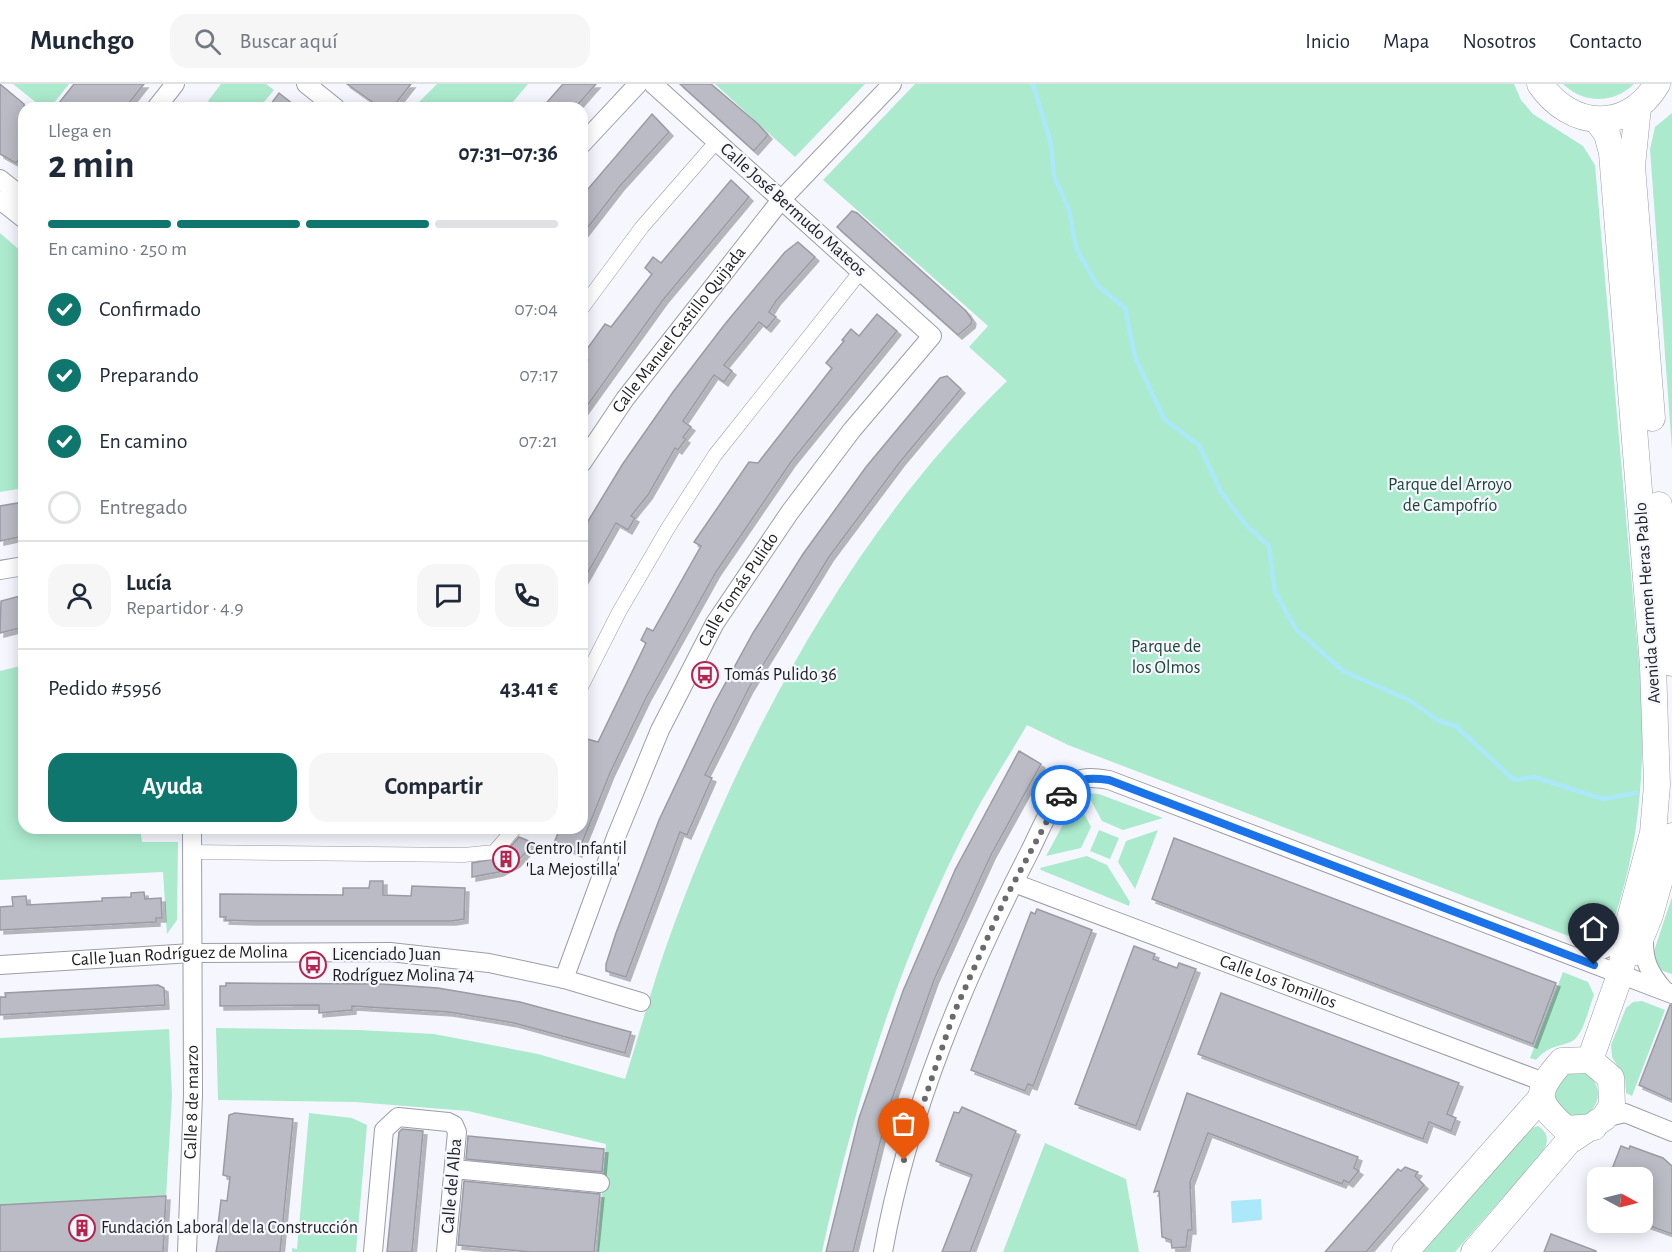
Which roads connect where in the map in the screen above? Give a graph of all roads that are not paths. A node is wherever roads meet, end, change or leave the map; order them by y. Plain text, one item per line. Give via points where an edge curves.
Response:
1 (175, 84) edge
2 (189, 84) edge
3 (306, 84) edge
4 (638, 84) edge
5 (653, 84) edge
6 (892, 84) edge
7 (1540, 84) edge
8 (1654, 95) edge
9 (161, 102) edge
10 (175, 102) edge
11 (328, 102) edge
12 (1597, 120) junction
13 (588, 138) edge
14 (717, 141) junction
15 (0, 179) edge
16 (18, 193) edge
17 (0, 200) edge
18 (781, 200) junction
19 (18, 214) edge
20 (861, 271) junction
21 (588, 300) edge
22 (932, 336) joint
23 (588, 454) edge
24 (18, 567) edge
25 (0, 570) edge
26 (1672, 663) edge
27 (588, 674) edge
28 (192, 834) edge
29 (510, 834) edge
30 (1672, 836) edge
31 (192, 852) junction
32 (1014, 883) junction
33 (1637, 925) junction
34 (192, 953) junction
35 (1575, 957) junction
36 (0, 965) edge
37 (564, 979) junction
38 (1617, 986) junction
39 (1668, 993) edge
40 (641, 1002) dead end
41 (1590, 1060) junction
42 (1542, 1090) junction
43 (1609, 1113) junction
44 (1672, 1132) edge
45 (454, 1169) junction
46 (600, 1183) dead end
47 (187, 1252) edge
48 (373, 1252) edge
49 (448, 1252) edge
50 (883, 1252) edge
51 (1405, 1252) edge
52 (1474, 1252) edge

1 - 9 street
2 - 10 street
3 - 11 street
4 - 13 street
5 - 14 street, Calle José Bermudo Mateos
6 - 18 street, Calle Manuel Castillo Quijada
7 - 12 main road via 1549,97 1575,116
8 - 12 main road via 1616,117
8 - 26 main road, Avenida Carmen Heras Pablo via 1632,148 1633,185
12 - 33 main road, Avenida Carmen Heras Pablo via 1607,134 1612,153 1657,731 1653,833
14 - 18 street, Calle José Bermudo Mateos
14 - 21 street via 642,227
15 - 16 street
17 - 19 street
18 - 20 street, Calle José Bermudo Mateos
18 - 23 street, Calle Manuel Castillo Quijada via 625,399
20 - 22 street, Calle José Bermudo Mateos
20 - 27 street via 715,454 640,575
22 - 37 street, Calle Tomás Pulido via 852,430 790,512 716,623 660,730
24 - 25 street
28 - 31 street, Calle 8 de marzo
29 - 31 street via 494,852 464,855
30 - 33 main road, Avenida Carmen Heras Pablo via 1664,873
31 - 34 street, Calle 8 de marzo
32 - 35 street via 1054,803 1072,782 1089,777 1109,780
32 - 42 street, Calle Los Tomillos
32 - 50 street via 954,1013 928,1082 904,1160
33 - 35 street via 1608,949
33 - 38 main road, Avenida Carmen Heras Pablo via 1632,958
33 - 39 street via 1650,973
34 - 36 street, Calle Juan Rodríguez de Molina
34 - 37 street, Calle Juan Rodríguez de Molina via 390,952 444,956
34 - 47 street, Calle 8 de marzo via 193,1095
35 - 38 street via 1594,965
37 - 40 street, Calle Juan Rodríguez de Molina
38 - 39 street via 1644,984
38 - 41 main road, Avenida Carmen Heras Pablo
41 - 42 main road via 1562,1061
41 - 43 main road via 1611,1078
42 - 43 main road via 1545,1110 1566,1129
42 - 51 main road
43 - 44 street
43 - 52 main road via 1568,1142
45 - 46 street
45 - 48 street, Calle del Alba via 454,1125 398,1118 384,1130
45 - 49 street, Calle del Alba

